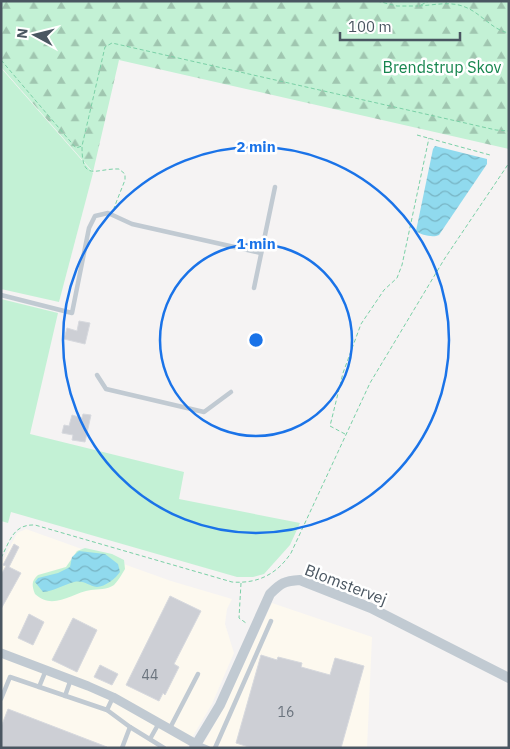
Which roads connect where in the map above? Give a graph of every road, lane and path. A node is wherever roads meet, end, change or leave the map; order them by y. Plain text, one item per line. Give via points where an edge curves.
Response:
1 (377, 1) edge
2 (429, 1) edge
3 (419, 6) junction
4 (509, 33) edge
5 (1, 60) edge
6 (509, 131) edge
7 (417, 136) dead end
8 (429, 138) junction
9 (82, 146) junction
10 (490, 155) dead end
11 (509, 163) edge
12 (275, 187) dead end
13 (108, 213) junction
14 (261, 253) junction
15 (254, 288) dead end
16 (1, 295) edge
17 (97, 375) dead end
18 (231, 392) dead end
19 (346, 435) junction
20 (1, 558) edge
21 (241, 582) junction
22 (271, 622) dead end
23 (255, 626) junction
24 (1, 653) edge
25 (46, 670) junction
26 (198, 674) dead end
27 (509, 678) edge
28 (71, 680) junction
29 (39, 687) junction
30 (64, 696) junction
31 (112, 697) junction
32 (1, 699) edge
33 (107, 710) junction
34 (159, 722) junction
35 (130, 727) junction
36 (170, 728) junction
37 (150, 739) junction
38 (195, 746) edge
39 (122, 748) edge
40 (164, 748) edge
41 (208, 748) edge
42 (215, 748) edge

1 - 3 path via 397,6
2 - 3 path
3 - 4 path via 457,4
5 - 9 path via 76,148
6 - 9 path via 112,43 105,47
7 - 8 path
8 - 10 path
8 - 19 path via 402,265 397,278 384,290 361,324 343,373 330,426
9 - 13 path via 88,170 120,169 125,174 118,199
11 - 19 path via 445,258 366,391
12 - 14 lane
13 - 14 lane via 132,224
13 - 16 lane via 95,216 89,228 72,313
14 - 15 lane
17 - 18 lane via 106,389 204,412
19 - 21 path via 284,564 260,580
20 - 21 path via 15,532 21,526 35,524
21 - 23 path via 239,618
22 - 42 lane
23 - 27 street, Blomstervej via 270,594 280,584 300,580 371,608
23 - 38 street, Blomstervej via 220,705
24 - 25 street
25 - 28 street
25 - 29 lane
26 - 36 lane
28 - 30 lane
28 - 31 street
29 - 30 lane
29 - 32 lane via 10,677
30 - 33 lane
31 - 33 lane
31 - 34 street
33 - 35 lane
34 - 36 street
34 - 37 lane
35 - 37 lane
35 - 39 lane
36 - 38 street
37 - 40 lane
38 - 41 lane

